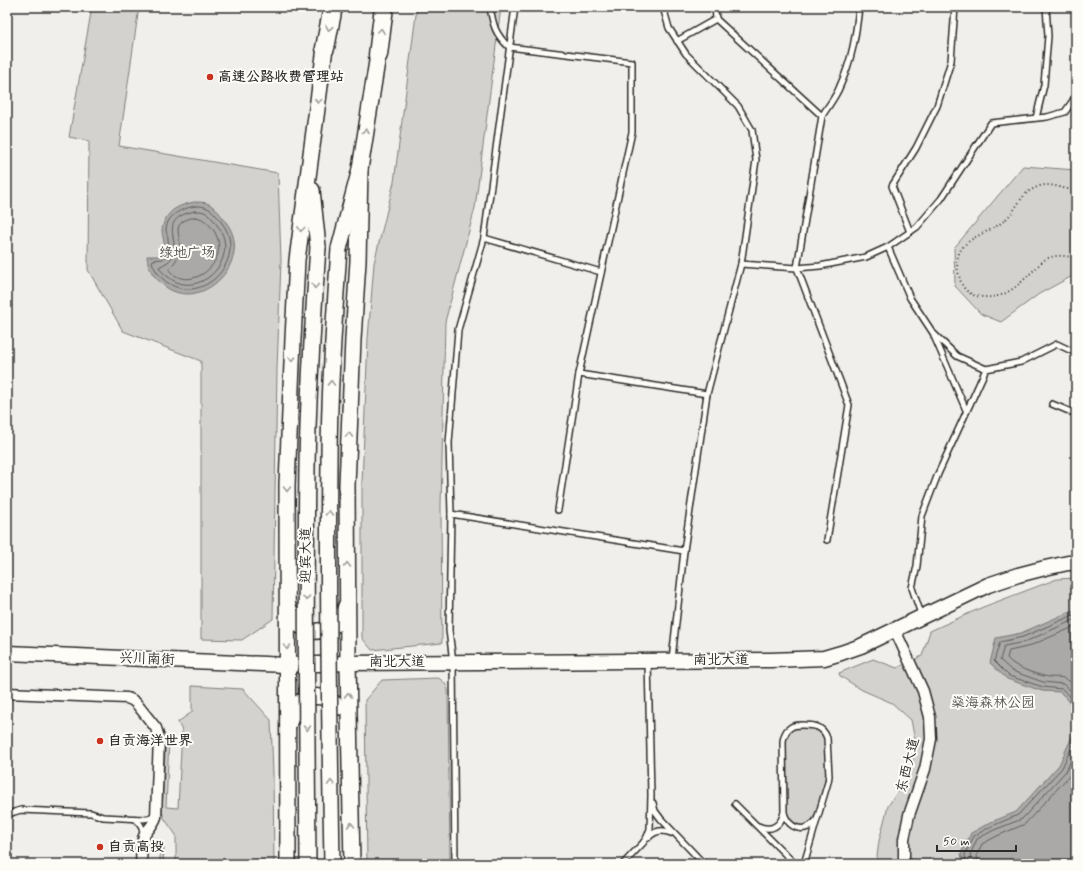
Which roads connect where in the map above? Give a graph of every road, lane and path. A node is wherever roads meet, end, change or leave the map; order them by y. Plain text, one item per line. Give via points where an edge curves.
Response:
1 (333, 7) edge
2 (384, 7) edge
3 (490, 7) edge
4 (515, 7) edge
5 (663, 7) edge
6 (716, 7) edge
7 (859, 7) edge
8 (954, 7) edge
9 (1046, 7) edge
10 (716, 19) junction
11 (677, 41) junction
12 (509, 47) junction
13 (325, 48) joint
14 (378, 55) joint
15 (1076, 96) edge
16 (822, 116) junction
17 (1036, 118) junction
18 (310, 163) junction
19 (360, 169) junction
20 (1076, 188) edge
21 (910, 232) junction
22 (484, 238) junction
23 (888, 247) junction
24 (1076, 258) edge
25 (741, 264) junction
26 (797, 268) junction
27 (601, 272) junction
28 (933, 334) junction
29 (1076, 353) edge
30 (986, 369) junction
31 (579, 374) junction
32 (707, 394) junction
33 (1052, 404) dead end
34 (966, 410) junction
35 (1076, 414) edge
36 (558, 510) dead end
37 (451, 514) junction
38 (827, 540) dead end
39 (684, 551) junction
40 (1076, 563) edge
41 (348, 600) junction
42 (287, 601) junction
43 (922, 618) junction
44 (895, 630) junction
45 (7, 652) edge
46 (648, 660) junction
47 (671, 660) junction
48 (453, 662) junction
49 (348, 663) junction
50 (287, 664) junction
51 (7, 693) edge
52 (288, 727) junction
53 (349, 731) junction
54 (651, 795) junction
55 (735, 804) dead end
56 (156, 812) junction
57 (784, 812) junction
58 (7, 816) edge
59 (133, 819) junction
60 (817, 819) junction
61 (758, 826) junction
62 (675, 834) junction
63 (142, 843) junction
64 (643, 843) junction
65 (142, 864) edge
66 (288, 864) edge
67 (308, 864) edge
68 (332, 864) edge
69 (352, 864) edge
70 (455, 864) edge
71 (623, 864) edge
72 (704, 864) edge
73 (795, 864) edge
74 (804, 864) edge
75 (904, 864) edge

1 -> 13 highway
14 -> 2 highway
3 - 12 lane via 494,29
4 - 12 lane
5 - 11 lane via 669,28
6 - 10 lane
7 - 16 lane via 857,32 850,59 840,87
8 - 21 lane via 950,61 937,106 916,148 892,186
9 - 17 lane via 1048,36 1044,85
10 - 11 lane
10 - 16 lane
11 - 25 lane via 686,54 738,106 752,130 756,160
12 - 22 lane
12 - 27 lane via 632,62 632,132
13 -> 18 main road
19 -> 14 main road
15 - 17 lane via 1065,112
16 - 26 lane
17 - 21 lane via 991,123 941,199
18 -> 42 main road via 297,260 293,331 287,485
18 -> 67 main road, 迎宾大道, bridge via 318,247 307,466
41 -> 19 main road via 347,485
68 -> 19 main road, 迎宾大道, bridge via 328,464 333,334 339,249
20 - 24 path via 1042,185 1031,189 1022,196 1007,218 962,247 957,263 962,285 967,292 986,298 1010,292 1045,259 1054,256
21 - 23 lane
22 - 27 lane
22 - 37 lane via 458,330 449,443
23 - 26 lane via 866,257
23 - 28 lane via 910,298
25 - 26 lane
25 - 32 lane
26 - 38 lane via 849,405
27 - 31 lane
28 - 30 lane via 957,356
28 - 34 lane
29 - 30 lane via 1057,344 1021,362
30 - 34 lane
31 - 32 lane
31 - 36 lane
32 - 39 lane
33 - 35 lane
34 - 43 lane via 922,516 912,588
37 - 39 lane
37 - 48 lane via 449,630
39 - 47 lane
40 - 43 street, 南北大道 via 1068,562 988,585
41 - 42 main road via 339,621 332,627 315,632 301,627 296,622
41 - 49 main road
42 -> 50 main road
43 - 44 street, 南北大道
44 - 47 street, 南北大道 via 861,646 824,658
44 - 75 street, 东西大道 via 923,691 930,716 931,739 925,769 909,815 904,839
45 - 50 street, 兴川南街
46 - 47 street, 南北大道
46 - 48 street, 南北大道
46 - 54 lane
48 - 49 street, 南北大道
48 - 70 lane
49 - 50 street, 兴川南街
53 -> 49 main road
50 - 52 main road
51 - 56 street via 127,698 136,703 158,732
52 - 53 main road via 296,706 303,700 321,697 335,703 345,718
52 - 66 main road
69 -> 53 main road
54 - 62 lane via 655,811
54 - 64 lane via 650,829
55 - 61 lane
56 - 59 lane via 146,819
56 - 63 street via 155,821
57 - 60 lane via 787,821 798,828 807,827
57 - 60 lane via 784,735 794,725 812,725 826,733 828,742 829,776
57 - 61 lane via 774,827 764,829
58 - 59 lane via 21,810 91,813 103,817
59 - 63 lane via 142,827
60 - 74 lane
61 - 73 lane
62 - 64 lane via 666,831 655,832
62 - 72 lane
63 - 65 street
64 - 71 lane

